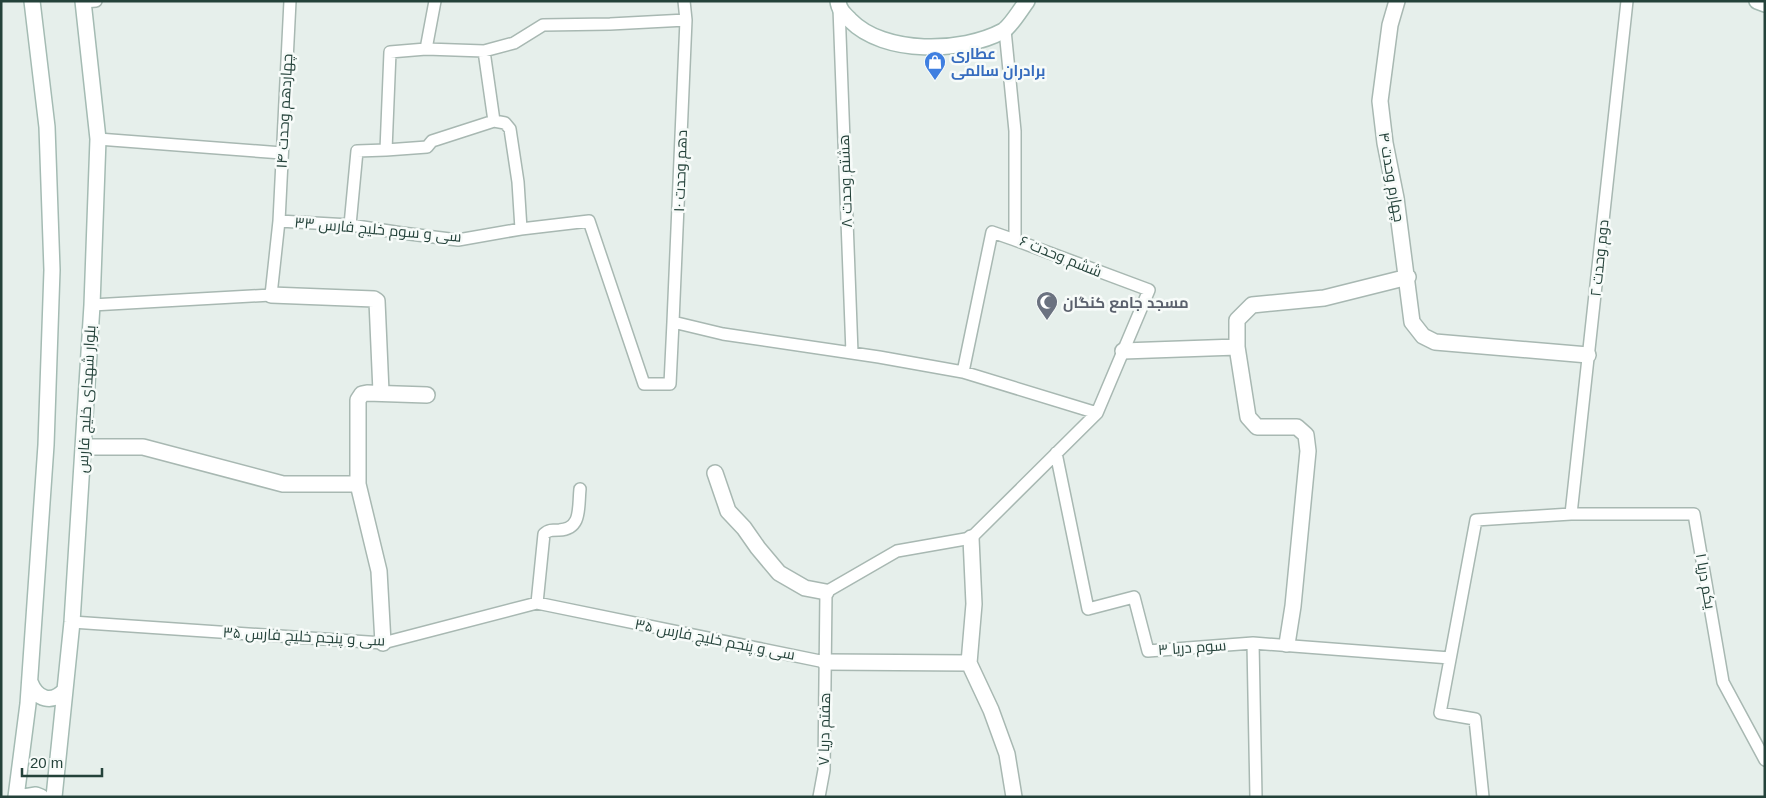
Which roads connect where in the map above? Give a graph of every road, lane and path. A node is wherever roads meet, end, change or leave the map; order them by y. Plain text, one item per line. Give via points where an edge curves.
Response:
1 (32, 1) edge
2 (96, 1) edge
3 (290, 1) edge
4 (435, 1) edge
5 (684, 1) edge
6 (1027, 1) edge
7 (1396, 1) edge
8 (1627, 1) edge
9 (1757, 1) edge
10 (83, 2) edge
11 (838, 4) edge
12 (1765, 4) edge
13 (686, 20) junction
14 (1005, 30) junction
15 (426, 48) junction
16 (484, 50) junction
17 (494, 121) junction
18 (98, 139) junction
19 (386, 150) junction
20 (282, 153) junction
21 (279, 221) junction
22 (350, 224) junction
23 (521, 229) junction
24 (1015, 240) junction
25 (1408, 278) junction
26 (271, 295) junction
27 (92, 304) junction
28 (673, 322) junction
29 (1237, 347) junction
30 (1123, 352) junction
31 (852, 353) junction
32 (1588, 355) junction
33 (963, 372) junction
34 (381, 392) junction
35 (427, 395) dead end
36 (1098, 413) junction
37 (84, 447) junction
38 (1056, 453) junction
39 (715, 473) dead end
40 (358, 484) junction
41 (580, 489) dead end
42 (1571, 514) junction
43 (971, 538) junction
44 (826, 592) junction
45 (537, 603) junction
46 (72, 622) junction
47 (1253, 642) junction
48 (383, 643) junction
49 (1287, 644) junction
50 (1450, 658) junction
51 (825, 662) junction
52 (969, 663) junction
53 (30, 682) junction
54 (65, 690) junction
55 (1765, 760) edge
56 (16, 797) edge
57 (24, 797) edge
58 (41, 797) edge
59 (54, 797) edge
60 (819, 797) edge
61 (1014, 797) edge
62 (1256, 797) edge
63 (1483, 797) edge

1 - 53 street via 47,127 52,270 46,445
2 - 10 lane
3 - 20 lane, چهاردهم وحدت ۱۴
4 - 15 lane
5 - 13 lane, دهم وحدت ۱۰
6 - 14 street
7 - 25 street, چهارم وحدت ۴ via 1380,101
8 - 32 lane, دوم وحدت ۲
9 - 12 street
10 - 18 street, بلوار شهدای خلیج فارس
11 - 14 street via 858,28 888,43 929,47 972,44
11 - 31 lane, هشتم وحدت ۸
13 - 16 lane via 543,25 514,43
13 - 28 lane, دهم وحدت ۱۰
14 - 24 lane, ششم وحدت ۶ via 1015,131
15 - 16 lane
15 - 19 lane via 390,52
16 - 17 lane
17 - 19 lane via 432,141 427,147
17 - 23 lane via 505,122 510,129
18 - 20 lane
18 - 27 street, بلوار شهدای خلیج فارس
19 - 22 lane via 357,151
20 - 21 lane, چهاردهم وحدت ۱۴
21 - 22 lane, سی و سوم خلیج فارس ۳۳
21 - 26 lane, سی و سوم خلیج فارس ۳۳
22 - 23 lane, سی و سوم خلیج فارس ۳۳ via 458,240
23 - 28 lane, سی و سوم خلیج فارس ۳۳ via 589,221 644,384 670,384
24 - 30 lane, ششم وحدت ۶ via 1149,290
24 - 33 lane via 992,232
25 - 29 street via 1324,298 1252,305 1237,320
25 - 32 street, چهارم وحدت ۴ via 1412,322 1423,336 1435,342
26 - 27 lane
26 - 34 street via 374,298 377,301
27 - 37 street, بلوار شهدای خلیج فارس
28 - 31 lane via 723,334
29 - 30 street
29 - 49 street via 1248,417 1257,427 1297,427 1306,435 1308,450
30 - 36 lane, ششم وحدت ۶
31 - 33 lane
32 - 42 lane, دوم وحدت ۲
33 - 36 lane
34 - 35 street
34 - 40 street via 362,394 358,400
36 - 38 lane
37 - 40 street via 143,447 283,484
37 - 46 street, بلوار شهدای خلیج فارس
38 - 43 lane
38 - 47 lane, سوم دریا ۳ via 1088,609 1134,597 1148,651
39 - 44 street via 728,511 779,573 805,588
40 - 48 street via 379,571
41 - 45 lane via 573,526 569,530 549,530 544,534
42 - 50 lane via 1476,520
42 - 55 lane, یکم دریا ۱ via 1694,514 1723,682
43 - 44 lane via 897,551
43 - 52 street via 974,604
44 - 51 lane, هفتم دریا ۷
45 - 48 lane, سی و پنجم خلیج فارس ۳۵
45 - 51 lane, سی و پنجم خلیج فارس ۳۵
46 - 48 lane, سی و پنجم خلیج فارس ۳۵
46 - 54 street, بلوار شهدای خلیج فارس
47 - 49 lane
47 - 62 lane
49 - 50 lane
50 - 63 lane via 1440,713 1475,719
51 - 52 street
51 - 60 lane, هفتم دریا ۷ via 824,770
52 - 61 street via 1007,754
53 - 54 street via 33,690 47,699
53 - 56 street
54 - 59 street, بلوار شهدای خلیج فارس
57 - 58 street

